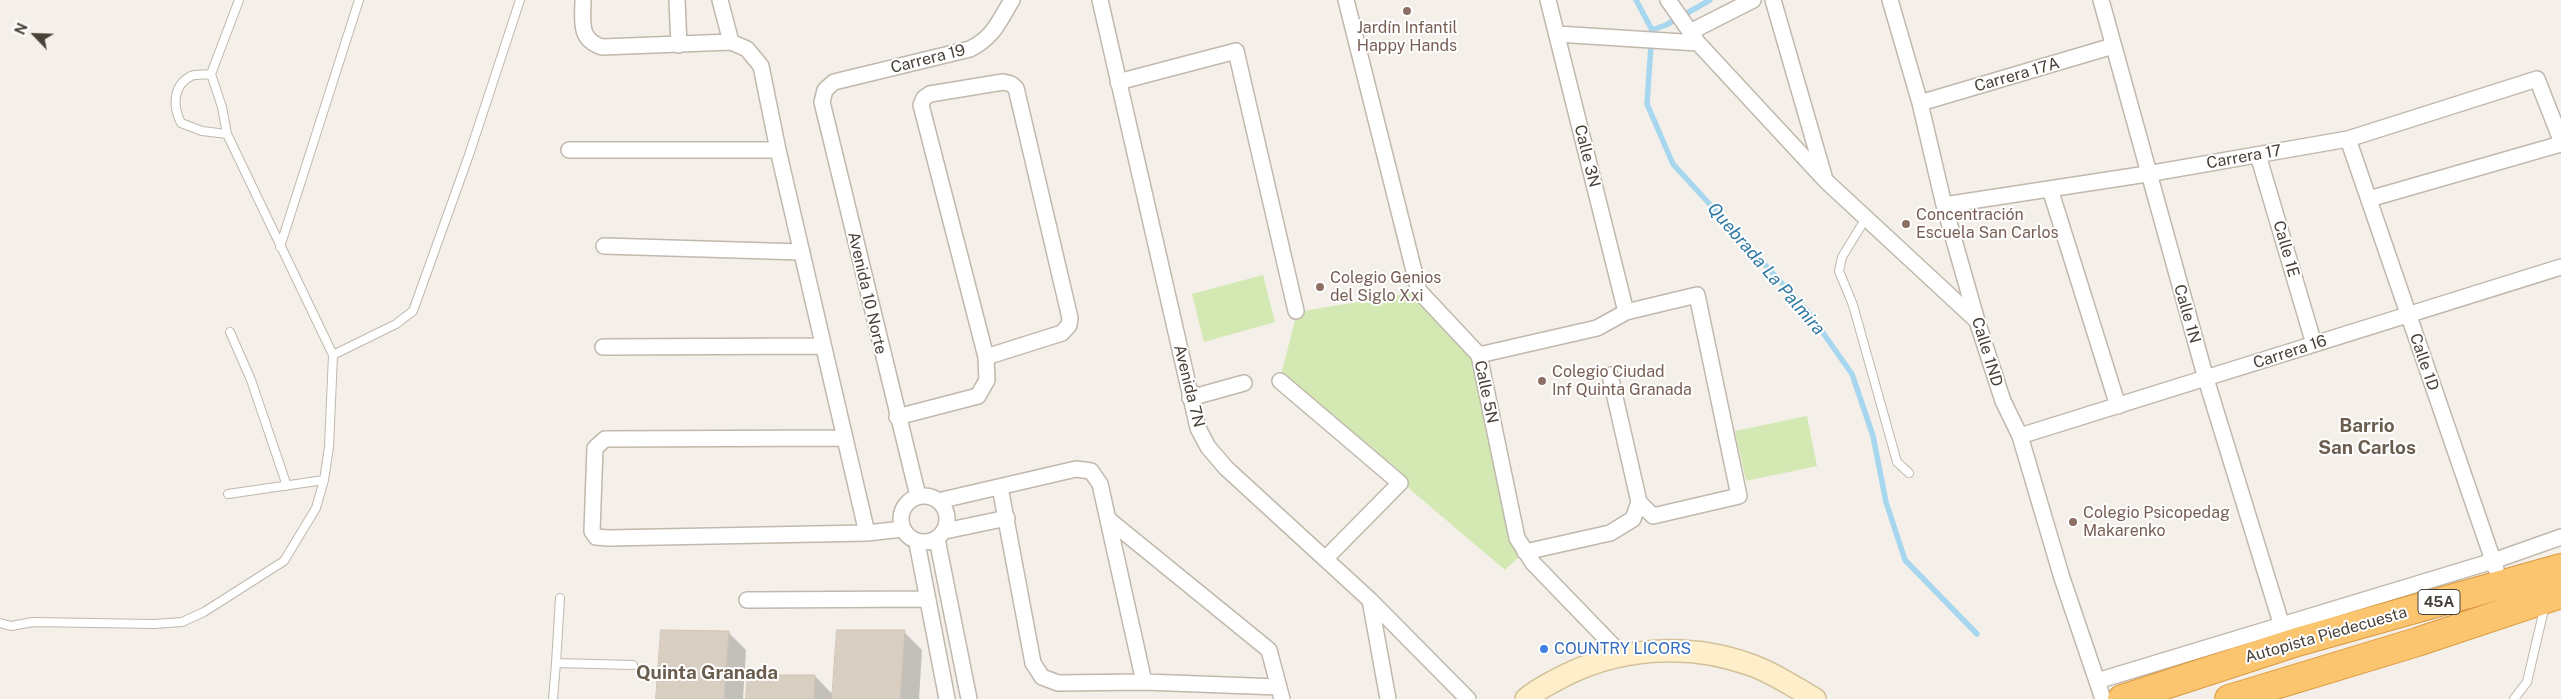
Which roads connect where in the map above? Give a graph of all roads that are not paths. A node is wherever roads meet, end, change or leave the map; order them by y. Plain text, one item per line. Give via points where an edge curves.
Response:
1 (239, 0) edge
2 (359, 0) edge
3 (520, 0) edge
4 (583, 0) edge
5 (677, 0) edge
6 (720, 0) edge
7 (1012, 0) edge
8 (1100, 0) edge
9 (1346, 0) edge
10 (1548, 0) edge
11 (1668, 0) edge
12 (1753, 0) edge
13 (1773, 0) edge
14 (2101, 0) edge
15 (1893, 1) edge
16 (1691, 33) junction
17 (1557, 34) junction
18 (731, 42) junction
19 (679, 45) junction
20 (2113, 46) junction
21 (212, 74) junction
22 (1118, 82) junction
23 (825, 90) joint
24 (1920, 103) junction
25 (227, 134) junction
26 (2348, 138) junction
27 (2561, 140) edge
28 (2561, 144) edge
29 (569, 150) dead end
30 (778, 150) junction
31 (2258, 155) junction
32 (2147, 174) junction
33 (1826, 181) junction
34 (2050, 189) junction
35 (2369, 199) junction
36 (1944, 205) junction
37 (1866, 218) junction
38 (604, 246) dead end
39 (280, 247) junction
40 (802, 252) junction
41 (2561, 267) edge
42 (1296, 311) dead end
43 (1626, 312) junction
44 (2408, 316) junction
45 (1977, 321) junction
46 (230, 332) dead end
47 (2314, 344) junction
48 (823, 346) junction
49 (603, 347) dead end
50 (333, 355) junction
51 (1479, 355) junction
52 (986, 357) junction
53 (1610, 374) dead end
54 (2206, 379) junction
55 (1280, 380) dead end
56 (1244, 383) dead end
57 (1190, 398) junction
58 (2118, 406) junction
59 (897, 417) junction
60 (2020, 436) junction
61 (845, 438) junction
62 (1910, 473) dead end
63 (324, 480) junction
64 (287, 486) junction
65 (1000, 487) junction
66 (228, 494) dead end
67 (918, 496) junction
68 (938, 501) junction
69 (1639, 502) junction
70 (1007, 518) junction
71 (1108, 519) junction
72 (902, 529) junction
73 (867, 533) junction
74 (941, 535) junction
75 (2561, 537) edge
76 (917, 543) junction
77 (1525, 552) junction
78 (1326, 558) junction
79 (2561, 568) edge
80 (2497, 572) junction
81 (2554, 597) edge
82 (560, 598) dead end
83 (928, 598) junction
84 (747, 600) dead end
85 (1370, 600) junction
86 (0, 623) edge
87 (2282, 626) junction
88 (1621, 654) junction
89 (556, 663) junction
90 (633, 665) dead end
91 (2097, 681) junction
92 (1144, 682) junction
93 (1280, 693) edge
94 (553, 699) edge
95 (947, 699) edge
96 (969, 699) edge
97 (1388, 699) edge
98 (1468, 699) edge
99 (1526, 699) edge
100 (1815, 699) edge
101 (2103, 699) edge
102 (2122, 699) edge
103 (2232, 699) edge
104 (2514, 699) edge

1 - 21 lane
2 - 39 lane
3 - 50 lane via 413,311 396,324
4 - 19 street via 584,33 591,44 602,47
5 - 19 street
6 - 18 street
7 - 23 street, Carrera 19 via 990,35 970,49 834,82
8 - 22 street, Avenida 7N
9 - 51 street, Calle 5N via 1419,291
10 - 17 street, Calle 3N
11 - 16 street
12 - 16 street
13 - 33 street
14 - 20 street, Calle 1N
15 - 24 street, Calle 1ND
16 - 17 street via 1663,40
16 - 33 street
17 - 43 street, Calle 3N
18 - 19 street
18 - 30 street via 747,49 761,66
20 - 24 street, Carrera 17A
20 - 32 street, Calle 1N
21 - 25 lane
21 - 25 lane via 191,76 175,96 175,111 181,123 202,131
22 - 42 street via 1236,51
22 - 57 street, Avenida 7N
23 - 59 street, Avenida 10 Norte via 822,102
24 - 36 street, Calle 1ND
25 - 39 lane
26 - 27 street, Carrera 17 via 2537,79
26 - 31 street, Carrera 17
26 - 35 street, Calle 1D
28 - 35 street
29 - 30 street
30 - 40 street
31 - 32 street, Carrera 17
31 - 47 street, Calle 1E
32 - 34 street, Carrera 17
32 - 54 street, Calle 1N
33 - 37 street
34 - 36 street, Carrera 17
34 - 58 street
35 - 44 street, Calle 1D
36 - 45 street, Calle 1ND
37 - 45 street
37 - 62 lane via 1842,257 1839,271 1853,305 1897,462
38 - 40 street
39 - 50 lane
40 - 48 street
41 - 44 street, Carrera 16
43 - 51 street via 1597,328
43 - 69 street via 1697,295 1739,496 1653,516
44 - 47 street, Carrera 16
44 - 80 street, Calle 1D
45 - 60 street, Calle 1ND via 2003,401
46 - 64 lane via 251,380
47 - 54 street, Carrera 16
48 - 49 street
48 - 61 street
50 - 63 lane via 329,447
51 - 77 street, Calle 5N via 1517,538
52 - 52 street via 1062,333 1070,318 1016,88 1003,82 930,94 921,105
52 - 59 street via 987,380 978,396
53 - 69 street
54 - 58 street, Carrera 16
54 - 87 street, Calle 1N
55 - 78 street via 1400,483
56 - 57 street
57 - 78 street, Avenida 7N via 1198,428 1208,447 1226,468
58 - 60 street, Carrera 16
59 - 67 street, Avenida 10 Norte
60 - 91 street, Calle 1ND via 2062,578
61 - 73 street
61 - 73 street via 605,438 595,448 592,530 596,537 608,538
63 - 64 lane
63 - 86 lane via 316,508 284,561 204,612 182,622 33,622 11,626
64 - 66 lane
65 - 68 street
65 - 70 street
65 - 71 street via 1076,469 1091,471 1100,484
67 - 68 street via 929,496
67 - 72 street via 902,509
68 - 74 street via 946,515
69 - 77 street via 1632,519 1610,533
70 - 74 street
70 - 92 street via 1033,663 1042,677 1058,683
71 - 92 street
71 - 93 street via 1269,650
72 - 73 street
72 - 76 street
74 - 76 street via 928,543
74 - 96 street
75 - 80 street
76 - 83 street
77 - 88 street, Calle 5N
78 - 85 street, Avenida 7N
79 - 80 highway, Autopista Piedecuesta / 45A
80 - 87 street
80 - 102 highway, Autopista Piedecuesta / 45A
81 - 103 highway, Autopista Piedecuesta / 45A
81 - 104 lane via 2527,682
82 - 89 lane
83 - 84 street
83 - 95 street
85 - 97 street
85 - 98 street, Avenida 7N
87 - 91 street
88 - 99 street via 1579,667
88 - 100 street via 1655,650 1721,655 1765,670
89 - 90 lane
89 - 94 lane
91 - 101 street, Calle 1ND
92 - 93 street

